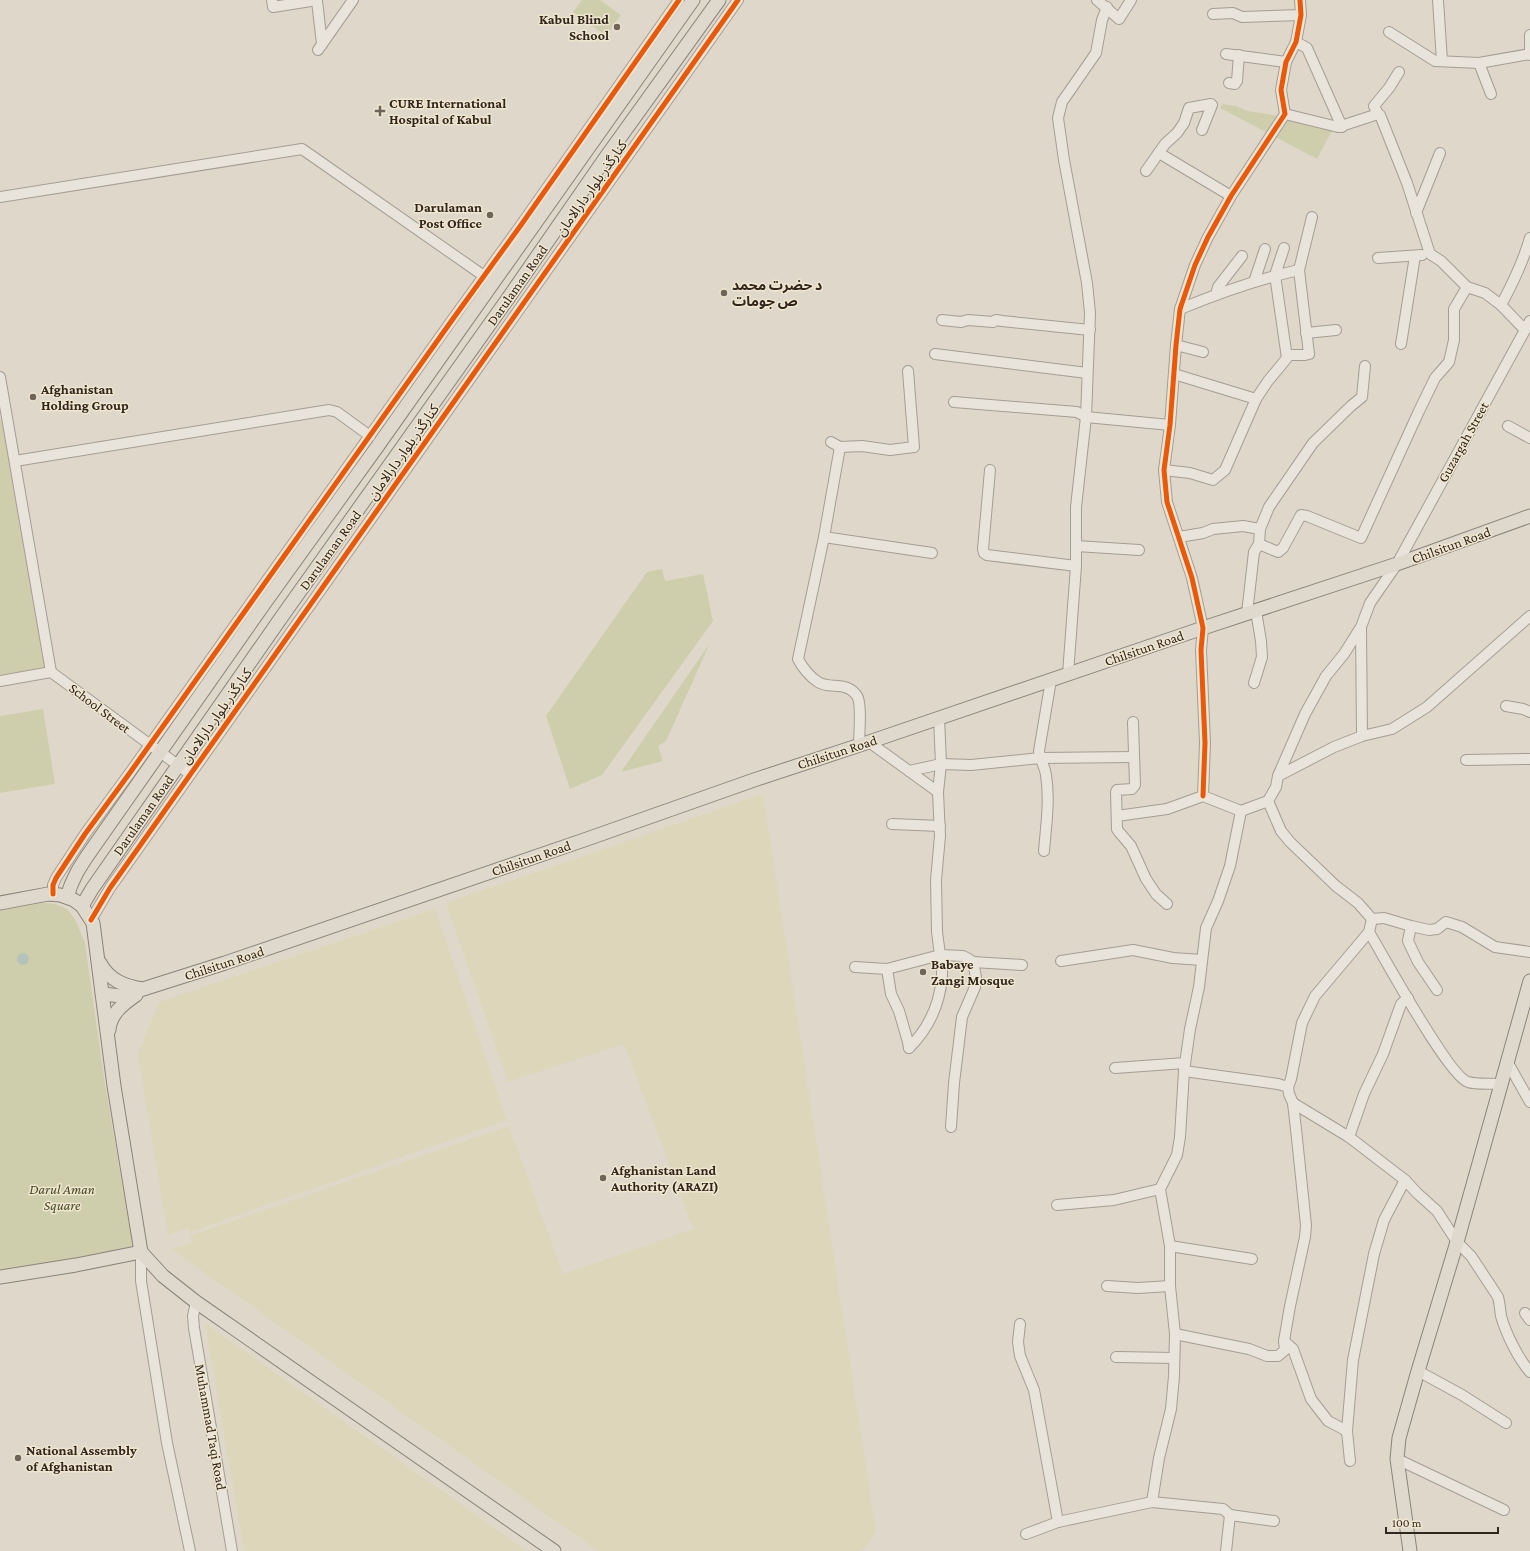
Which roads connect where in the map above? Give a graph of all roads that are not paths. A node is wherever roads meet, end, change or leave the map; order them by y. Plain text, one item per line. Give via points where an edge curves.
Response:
1 (272, 0) edge
2 (317, 0) edge
3 (353, 0) edge
4 (679, 0) edge
5 (693, 0) edge
6 (719, 0) edge
7 (738, 0) edge
8 (1097, 0) edge
9 (1131, 0) edge
10 (1300, 0) edge
11 (1438, 0) edge
12 (1107, 7) junction
13 (1213, 14) dead end
14 (1301, 15) junction
15 (1390, 32) dead end
16 (1530, 35) edge
17 (1296, 42) junction
18 (1226, 54) dead end
19 (1530, 54) edge
20 (1239, 56) junction
21 (1286, 62) junction
22 (1442, 62) junction
23 (1479, 63) junction
24 (1398, 72) dead end
25 (1229, 83) dead end
26 (1491, 94) dead end
27 (1285, 114) junction
28 (1378, 114) junction
29 (1342, 127) junction
30 (1202, 130) dead end
31 (1440, 153) dead end
32 (1159, 154) junction
33 (1146, 171) dead end
34 (0, 196) edge
35 (1231, 196) junction
36 (1416, 213) junction
37 (1312, 217) dead end
38 (1530, 238) edge
39 (1284, 248) dead end
40 (1266, 249) dead end
41 (1430, 254) junction
42 (1242, 256) dead end
43 (1416, 256) junction
44 (1378, 258) dead end
45 (1299, 270) junction
46 (1275, 275) junction
47 (488, 280) junction
48 (1254, 282) junction
49 (1467, 286) junction
50 (534, 288) junction
51 (514, 290) junction
52 (1216, 295) junction
53 (1501, 305) junction
54 (1180, 309) junction
55 (942, 320) dead end
56 (1527, 326) edge
57 (1090, 330) junction
58 (1336, 330) dead end
59 (1306, 333) junction
60 (1401, 344) dead end
61 (1176, 345) junction
62 (1203, 352) dead end
63 (935, 354) dead end
64 (1288, 355) junction
65 (1365, 366) dead end
66 (908, 371) dead end
67 (1087, 372) junction
68 (1174, 374) junction
69 (0, 377) edge
70 (1256, 399) junction
71 (954, 402) dead end
72 (1086, 417) junction
73 (1170, 425) junction
74 (1508, 426) dead end
75 (370, 436) junction
76 (1530, 438) edge
77 (831, 442) dead end
78 (840, 447) junction
79 (15, 461) junction
80 (990, 470) dead end
81 (1164, 470) junction
82 (1530, 516) edge
83 (1260, 529) junction
84 (824, 537) junction
85 (1179, 537) junction
86 (1259, 544) junction
87 (1076, 546) junction
88 (1138, 550) dead end
89 (932, 553) dead end
90 (1397, 564) junction
91 (1076, 566) junction
92 (1252, 612) junction
93 (1530, 616) edge
94 (1202, 628) junction
95 (1361, 628) junction
96 (52, 672) junction
97 (1068, 674) junction
98 (0, 680) edge
99 (1051, 680) junction
100 (1254, 683) dead end
101 (1506, 706) dead end
102 (1530, 712) edge
103 (939, 718) junction
104 (1133, 722) dead end
105 (1362, 736) junction
106 (864, 744) junction
107 (149, 745) junction
108 (161, 752) junction
109 (1134, 756) junction
110 (1040, 758) junction
111 (1530, 759) edge
112 (1466, 760) dead end
113 (941, 764) junction
114 (178, 765) junction
115 (909, 771) junction
116 (190, 774) junction
117 (1278, 776) junction
118 (938, 792) junction
119 (1203, 796) junction
120 (1268, 801) junction
121 (1241, 811) junction
122 (1117, 816) junction
123 (892, 824) dead end
124 (940, 826) junction
125 (1044, 851) dead end
126 (53, 894) junction
127 (67, 897) junction
128 (0, 903) edge
129 (1167, 904) dead end
130 (82, 906) junction
131 (1372, 919) junction
132 (91, 920) junction
133 (1411, 926) junction
134 (1370, 932) junction
135 (1530, 952) edge
136 (940, 955) junction
137 (1202, 960) junction
138 (1061, 961) dead end
139 (99, 962) junction
140 (973, 962) junction
141 (1022, 965) dead end
142 (855, 967) dead end
143 (887, 969) junction
144 (1530, 981) edge
145 (144, 990) junction
146 (1437, 990) dead end
147 (103, 994) junction
148 (1408, 998) junction
149 (109, 1043) junction
150 (1508, 1063) junction
151 (1185, 1067) junction
152 (1115, 1068) dead end
153 (1502, 1084) junction
154 (1288, 1087) junction
155 (1526, 1091) edge
156 (1293, 1102) junction
157 (1530, 1102) edge
158 (951, 1127) dead end
159 (1349, 1137) junction
160 (1405, 1180) junction
161 (1160, 1189) junction
162 (1057, 1205) dead end
163 (1457, 1242) junction
164 (1170, 1246) junction
165 (141, 1252) junction
166 (1252, 1259) dead end
167 (0, 1277) edge
168 (1107, 1286) dead end
169 (1170, 1286) junction
170 (196, 1302) junction
171 (1020, 1324) dead end
172 (1175, 1334) junction
173 (1284, 1341) junction
174 (1116, 1357) dead end
175 (1174, 1358) junction
176 (1418, 1371) junction
177 (1530, 1372) edge
178 (1506, 1423) dead end
179 (1347, 1431) junction
180 (1397, 1459) junction
181 (1350, 1461) dead end
182 (1152, 1502) junction
183 (1504, 1510) dead end
184 (1230, 1515) junction
185 (1274, 1521) dead end
186 (1058, 1522) junction
187 (1026, 1534) dead end
188 (190, 1551) edge
189 (232, 1551) edge
190 (554, 1551) edge
191 (1226, 1551) edge
192 (1410, 1551) edge

1 - 2 street via 273,7
2 - 3 street via 320,47
4 - 47 street via 526,219
5 - 47 main road, Darulaman Road
6 - 51 main road, Darulaman Road
7 - 50 street, کنارگذر بلوار دارالامان
8 - 12 street
9 - 12 street via 1119,18
10 - 14 street
11 - 22 street
12 - 57 street via 1096,53 1062,102 1058,118 1087,283
13 - 14 street via 1233,13 1242,17
14 - 17 street
15 - 22 street via 1435,61
16 - 19 street
17 - 21 street
17 - 29 street via 1307,48
18 - 20 street
19 - 23 street
20 - 21 street
20 - 25 street via 1237,81 1234,84
21 - 27 street via 1281,90
22 - 23 street
23 - 26 street
24 - 28 street via 1389,88 1374,104
27 - 29 street
27 - 35 street
28 - 29 street
28 - 36 street via 1407,183
30 - 32 street via 1211,104 1189,108 1184,123
31 - 36 street
32 - 33 street
32 - 35 street
34 - 47 street via 302,150
35 - 54 street via 1198,258
36 - 41 street
37 - 45 street
38 - 53 street via 1520,269
39 - 46 street
40 - 48 street
41 - 43 street
41 - 49 street
42 - 52 street via 1218,287
43 - 44 street
43 - 60 street
45 - 46 street
45 - 59 street
46 - 48 street
46 - 64 street
47 - 51 main road
47 - 75 street
47 - 108 main road, Darulaman Road via 377,447
48 - 52 street
49 - 53 street via 1485,293
49 - 86 street via 1454,309 1454,340 1449,362 1435,378 1418,411 1361,538 1301,515 1283,548 1278,552
50 - 51 street
50 - 116 street, کنارگذر بلوار دارالامان
51 - 114 main road, Darulaman Road
52 - 54 street
53 - 56 street
54 - 61 street
55 - 57 street via 996,320
56 - 90 street, Guzargah Street
57 - 67 street
58 - 59 street
59 - 64 street via 1309,354
61 - 62 street
61 - 68 street
63 - 67 street
64 - 70 street
65 - 83 street via 1362,397 1313,443 1269,508
66 - 78 street via 914,447 890,450 862,446
67 - 72 street
68 - 70 street
68 - 73 street
69 - 79 street
70 - 81 street via 1225,470 1213,480 1190,473
71 - 72 street via 1077,412
72 - 73 street
72 - 87 street via 1076,507
73 - 81 street
74 - 76 street
75 - 79 street via 337,412 329,410
75 - 107 street
77 - 78 street
78 - 84 street
79 - 96 street
80 - 91 street via 984,553
81 - 85 street via 1168,502
82 - 90 main road, Chilsitun Road
83 - 85 street via 1243,526 1213,529 1203,534
83 - 86 street
84 - 89 street
84 - 106 street via 798,659 819,683 848,687 858,697
85 - 94 street via 1192,578
86 - 92 street via 1254,552 1251,567
87 - 88 street
87 - 91 street
90 - 92 main road, Chilsitun Road
90 - 95 street, Guzargah Street via 1370,603
91 - 97 street
92 - 94 main road, Chilsitun Road
92 - 100 street via 1261,642 1262,657
93 - 105 street via 1427,707 1392,729
94 - 97 main road, Chilsitun Road
94 - 119 street via 1205,743
95 - 105 street
95 - 117 street via 1326,676 1305,714
96 - 98 street
96 - 107 street, School Street
97 - 99 main road, Chilsitun Road
99 - 103 main road, Chilsitun Road
99 - 110 street
101 - 102 street
103 - 106 main road, Chilsitun Road
103 - 113 street
104 - 109 street
105 - 117 street via 1334,747
106 - 115 street
106 - 145 main road, Chilsitun Road
107 - 108 street, School Street
107 - 126 street via 66,861 53,885
108 - 114 street, School Street
108 - 127 main road, Darulaman Road via 75,874
109 - 110 street
109 - 122 street via 1135,785 1132,789 1117,790
110 - 113 street via 971,765
110 - 125 street via 1046,774 1048,802
111 - 112 street
113 - 115 street
113 - 118 street
114 - 116 street, School Street
114 - 130 main road, Darulaman Road
115 - 118 street
116 - 132 street, کنارگذر بلوار دارالامان via 110,888
117 - 120 street via 1276,787
118 - 124 street
119 - 121 street
119 - 122 street via 1167,809
120 - 121 street
120 - 131 street via 1281,831 1290,842 1336,886 1358,903
121 - 137 street via 1230,866 1206,928
122 - 129 street via 1119,832 1131,846 1146,879
123 - 124 street
124 - 136 street via 936,880
126 - 127 main road
126 - 128 main road
127 - 130 main road
130 - 132 main road
131 - 133 street via 1384,918
131 - 134 street
132 - 139 main road
133 - 135 street via 1429,930 1437,929 1446,922 1462,927 1495,947
133 - 146 street via 1408,941 1418,962
134 - 148 street
134 - 154 street via 1315,996 1302,1023
136 - 140 street via 963,956
136 - 143 street
136 - 143 street via 943,961 941,985 935,1008 928,1024 908,1048 900,1011 891,994
137 - 138 street via 1174,958 1133,950
137 - 151 street
139 - 145 main road via 112,979
139 - 147 main road
140 - 141 street
140 - 158 street via 975,987 962,1017
142 - 143 street
144 - 150 main road
145 - 147 main road via 121,996
145 - 149 main road via 122,1005 113,1016 109,1026
147 - 149 main road
148 - 153 street via 1434,1042 1462,1078 1468,1082
148 - 159 street via 1401,1004
149 - 165 main road
150 - 153 main road
150 - 155 street
151 - 152 street
151 - 154 street
151 - 161 street via 1177,1155
153 - 163 main road
154 - 156 street
155 - 157 street
156 - 159 street
156 - 173 street via 1306,1225
159 - 160 street
160 - 163 street via 1436,1211
160 - 179 street via 1384,1220 1374,1254 1353,1360
161 - 162 street via 1114,1200
161 - 164 street
163 - 176 main road
163 - 177 street via 1472,1256 1498,1298 1505,1327 1522,1363
164 - 166 street
164 - 169 street
165 - 167 main road
165 - 170 main road via 163,1276
165 - 188 street via 141,1281 167,1443
168 - 169 street
169 - 172 street
170 - 189 street, Muhammad Taqi Road via 194,1328
170 - 190 main road
171 - 186 street via 1020,1356 1034,1390
172 - 173 street via 1249,1349 1267,1356 1278,1356 1285,1350
172 - 175 street
173 - 179 street via 1293,1349 1311,1399 1328,1421
174 - 175 street
175 - 182 street via 1171,1409
176 - 178 street
176 - 180 main road via 1402,1426
179 - 181 street
180 - 183 street
180 - 192 main road
182 - 184 street via 1223,1509
182 - 186 street
184 - 185 street
184 - 191 street
186 - 187 street

